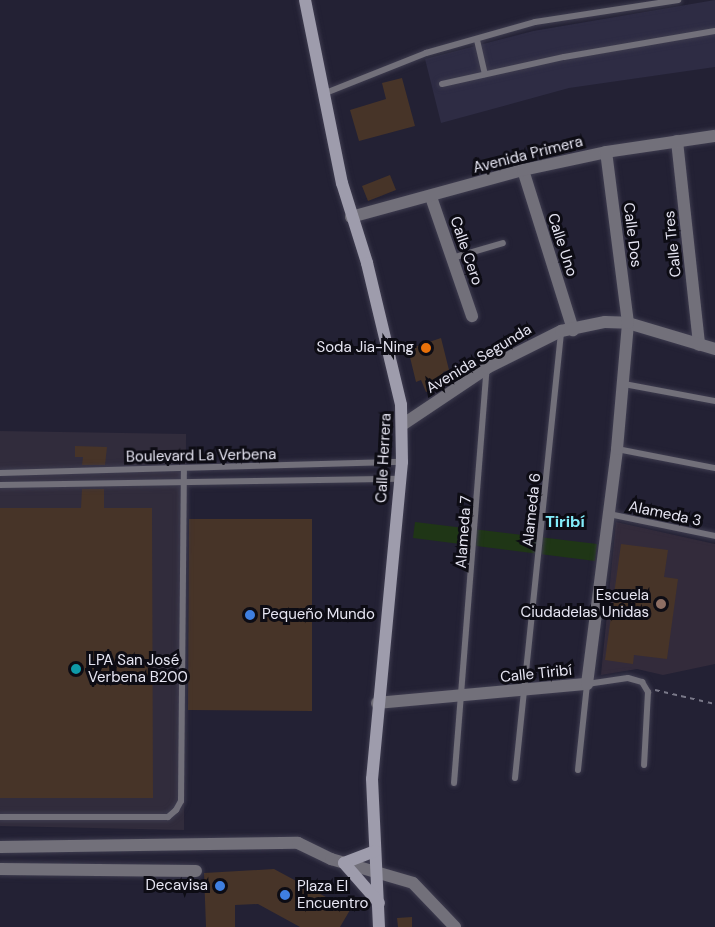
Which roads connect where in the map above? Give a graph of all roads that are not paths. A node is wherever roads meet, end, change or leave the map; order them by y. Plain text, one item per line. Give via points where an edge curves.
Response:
1 (305, 0) edge
2 (678, 0) edge
3 (715, 31) edge
4 (477, 40) junction
5 (485, 74) junction
6 (442, 84) dead end
7 (323, 94) junction
8 (715, 136) edge
9 (677, 141) junction
10 (606, 152) junction
11 (523, 170) junction
12 (431, 197) junction
13 (351, 217) junction
14 (503, 243) dead end
15 (452, 258) junction
16 (472, 316) dead end
17 (628, 323) junction
18 (567, 330) junction
19 (699, 345) junction
20 (715, 349) edge
21 (487, 368) junction
22 (624, 384) junction
23 (715, 401) edge
24 (402, 425) junction
25 (617, 449) junction
26 (402, 462) junction
27 (286, 467) junction
28 (184, 468) junction
29 (715, 468) edge
30 (0, 473) edge
31 (399, 479) junction
32 (287, 481) junction
33 (184, 483) junction
34 (0, 485) edge
35 (609, 514) junction
36 (715, 536) edge
37 (587, 684) junction
38 (524, 690) junction
39 (461, 697) junction
40 (377, 703) junction
41 (644, 765) dead end
42 (578, 770) dead end
43 (515, 778) dead end
44 (454, 783) dead end
45 (0, 818) edge
46 (0, 848) edge
47 (375, 851) junction
48 (344, 863) junction
49 (0, 869) edge
50 (196, 871) dead end
51 (378, 873) junction
52 (379, 903) junction
53 (379, 927) edge
54 (455, 927) edge

1 - 7 street, Calle Herrera
2 - 4 lane via 535,22
3 - 5 lane
4 - 5 lane
4 - 7 lane via 426,53
5 - 6 lane
7 - 13 street, Calle Herrera
8 - 9 street, Avenida Primera
9 - 10 street, Avenida Primera
9 - 19 street, Calle Tres
10 - 11 street, Avenida Primera
10 - 17 street, Calle Dos
11 - 12 street, Avenida Primera
11 - 18 street, Calle Uno
12 - 13 street, Avenida Primera
12 - 15 street, Calle Cero
13 - 24 street, Calle Herrera via 391,357
14 - 15 lane
15 - 16 street, Calle Cero
17 - 18 street, Avenida Segunda via 605,322
17 - 19 street, Avenida Segunda
17 - 22 street, Calle Tiribí
18 - 21 street, Avenida Segunda
18 - 38 lane, Alameda 6
19 - 20 street, Avenida Segunda
21 - 24 street, Avenida Segunda
21 - 39 lane, Alameda 7
22 - 23 lane
22 - 25 street, Calle Tiribí
24 - 26 street, Calle Herrera
25 - 29 lane
25 - 35 street, Calle Tiribí
26 - 27 lane, Boulevard La Verbena
26 - 31 street, Calle Herrera
27 - 28 lane, Boulevard La Verbena
27 - 32 lane
28 - 30 lane, Boulevard La Verbena
28 - 33 lane
31 - 32 lane, Boulevard La Verbena
31 - 40 street, Calle Herrera
32 - 33 lane, Boulevard La Verbena
33 - 34 lane, Boulevard La Verbena
33 - 45 lane via 181,801 168,817
35 - 36 lane, Alameda 3
35 - 37 street, Calle Tiribí
37 - 38 street, Calle Tiribí
37 - 41 lane via 628,678 647,687 650,703
37 - 42 lane
38 - 39 street, Calle Tiribí
38 - 43 lane, Alameda 6
39 - 40 street, Calle Tiribí
39 - 44 lane, Alameda 7
40 - 47 street, Calle Herrera via 371,808
46 - 48 street via 298,843
47 - 48 street
47 - 51 street, Calle Herrera
48 - 51 street
48 - 52 street
49 - 50 street
51 - 52 street, Calle Herrera
51 - 54 street via 413,884
52 - 53 street, Calle Herrera

